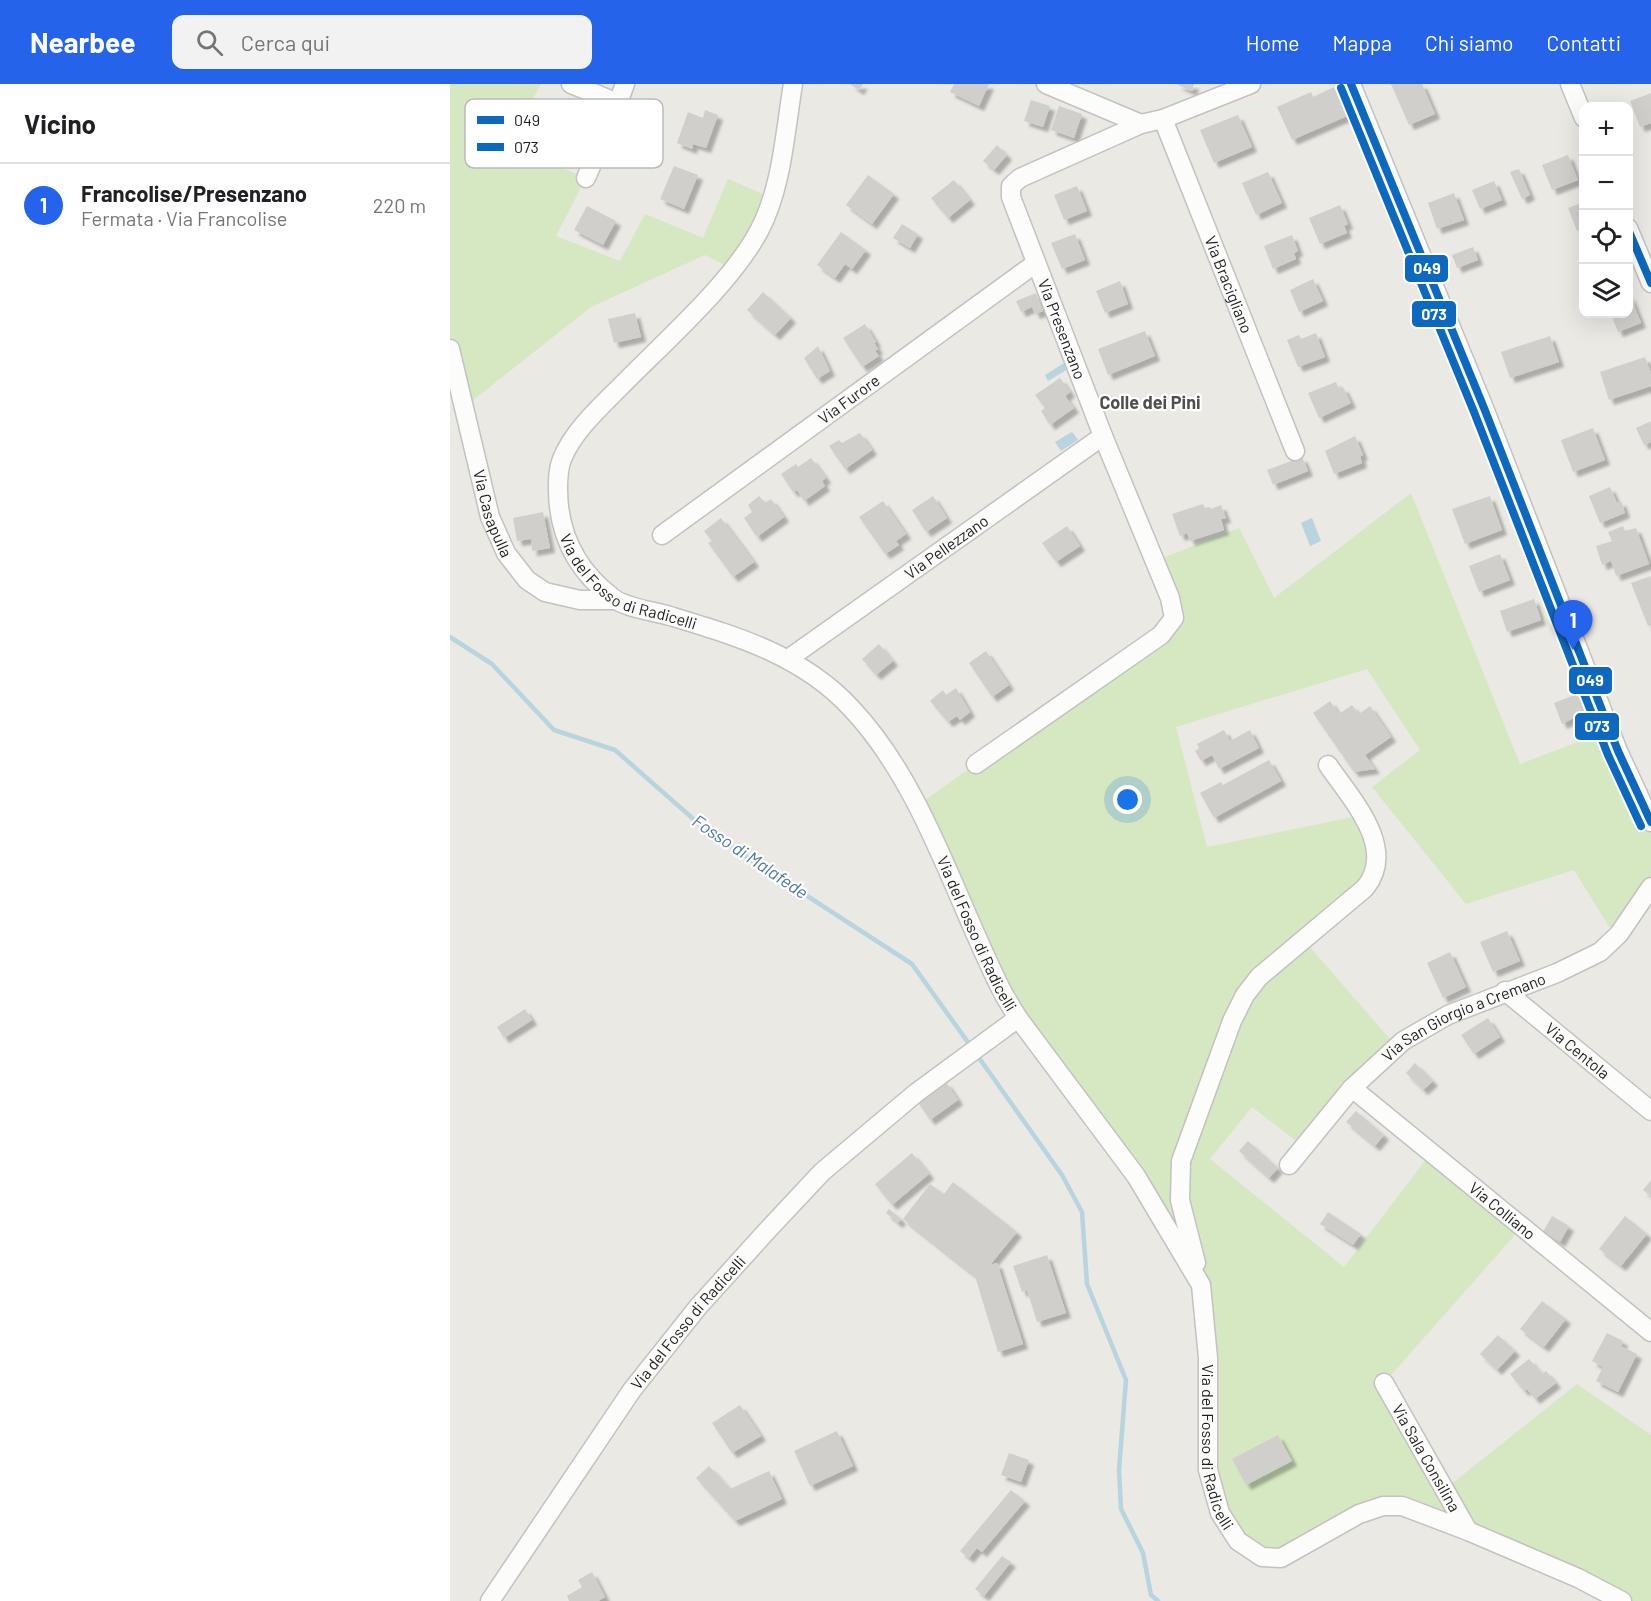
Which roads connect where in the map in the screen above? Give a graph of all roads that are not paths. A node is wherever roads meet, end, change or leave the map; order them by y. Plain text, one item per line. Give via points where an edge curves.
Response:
1 (572, 84) edge
2 (626, 84) edge
3 (793, 84) edge
4 (1046, 84) edge
5 (1251, 84) edge
6 (1351, 84) edge
7 (1570, 84) edge
8 (608, 99) edge
9 (620, 99) edge
10 (1579, 106) edge
11 (1163, 119) junction
12 (1141, 124) junction
13 (590, 168) edge
14 (586, 178) dead end
15 (1633, 238) edge
16 (1036, 263) junction
17 (1651, 283) edge
18 (450, 349) edge
19 (1103, 436) junction
20 (1295, 452) dead end
21 (662, 535) dead end
22 (615, 600) junction
23 (788, 659) junction
24 (976, 764) dead end
25 (1328, 765) dead end
26 (1651, 822) edge
27 (1651, 887) edge
28 (1505, 991) junction
29 (1018, 1018) junction
30 (1352, 1088) junction
31 (1651, 1111) edge
32 (1289, 1165) dead end
33 (1201, 1285) junction
34 (1651, 1332) edge
35 (1384, 1383) dead end
36 (1468, 1531) junction
37 (490, 1601) edge
38 (1622, 1601) edge

1 - 8 street
2 - 9 street
3 - 22 street, Via del Fosso di Radicelli via 774,191 758,234 703,302 592,416 560,462 558,505 562,531 580,563
4 - 12 street
5 - 11 street, Via Presenzano
6 - 26 street via 1484,408 1618,751
7 - 10 street
11 - 12 street, Via Presenzano
11 - 20 street, Via Bracigliano
12 - 16 street, Via Presenzano via 1014,183 1011,197
13 - 14 street
15 - 17 street
16 - 19 street, Via Presenzano
16 - 21 street, Via Furore
18 - 22 street, Via Casapulla via 490,517 506,553 527,580 545,592 580,600
19 - 23 street, Via Pellezzano
19 - 24 street, Via Presenzano via 1170,598 1173,622 1161,635
22 - 23 street, Via del Fosso di Radicelli via 741,638
23 - 29 street, Via del Fosso di Radicelli via 842,699 888,758 917,806 987,961
25 - 33 street via 1368,824 1376,853 1375,873 1365,888 1258,977 1232,1021 1179,1176 1182,1209
27 - 28 street, Via San Giorgio a Cremano via 1604,950 1557,973
28 - 30 street, Via San Giorgio a Cremano via 1420,1029
28 - 31 street, Via Centola
29 - 33 street, Via del Fosso di Radicelli via 1136,1176
29 - 37 street, Via del Fosso di Radicelli via 916,1093 822,1172 698,1307 632,1390
30 - 32 street, Via San Giorgio a Cremano
30 - 34 street, Via Colliano
33 - 36 street, Via del Fosso di Radicelli via 1208,1358 1208,1470 1220,1513 1238,1541 1262,1557 1281,1558 1347,1519 1389,1506 1415,1509
35 - 36 street, Via Sala Consilina
36 - 38 street, Via del Fosso di Radicelli

